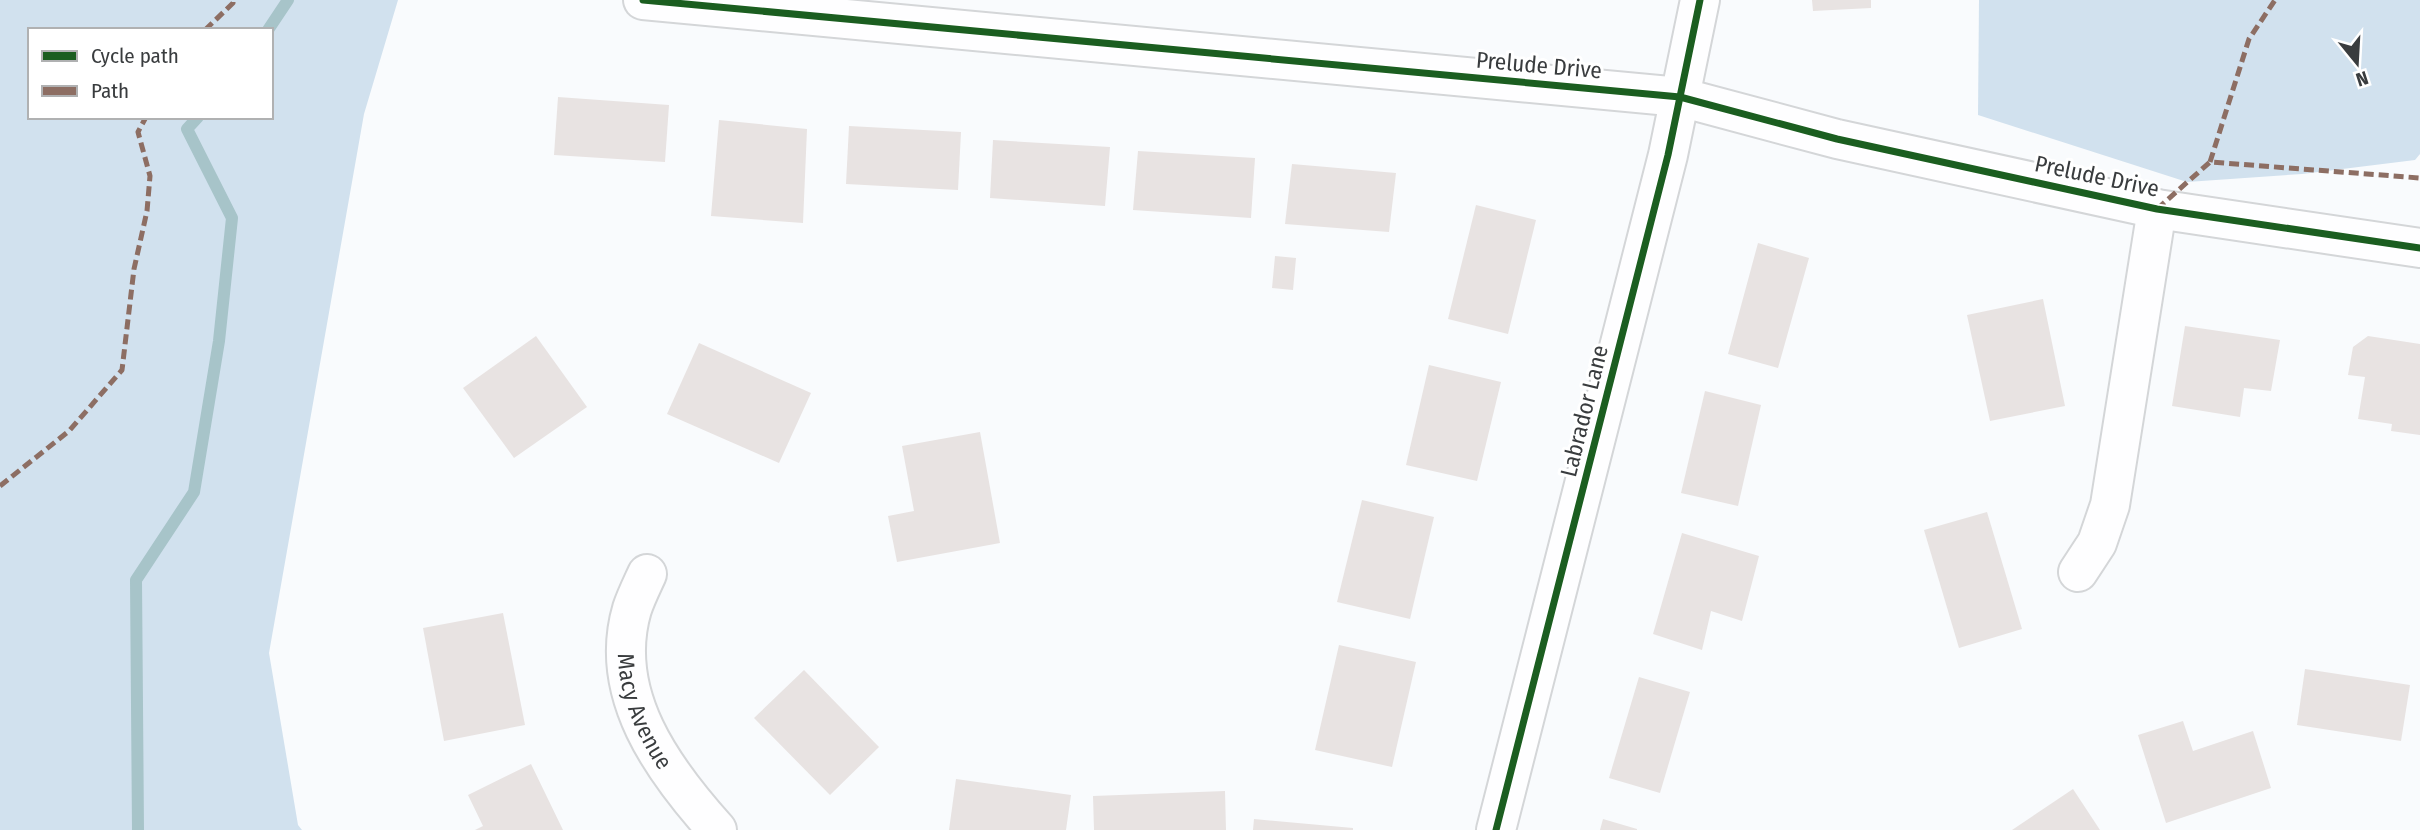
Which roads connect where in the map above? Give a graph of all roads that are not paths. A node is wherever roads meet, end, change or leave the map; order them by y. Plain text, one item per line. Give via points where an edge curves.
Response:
1 (643, 0) edge
2 (1700, 0) edge
3 (1680, 97) junction
4 (2157, 209) junction
5 (2420, 248) edge
6 (2078, 572) dead end
7 (647, 574) dead end
8 (717, 830) edge
9 (1496, 830) edge

1 - 3 street, Prelude Drive
2 - 3 street, Labrador Lane
3 - 4 street, Prelude Drive via 1837,139
3 - 9 street, Labrador Lane
4 - 5 street, Prelude Drive
4 - 6 street via 2110,505 2097,542
7 - 8 street, Macy Avenue via 632,608 625,646 628,684 650,742

